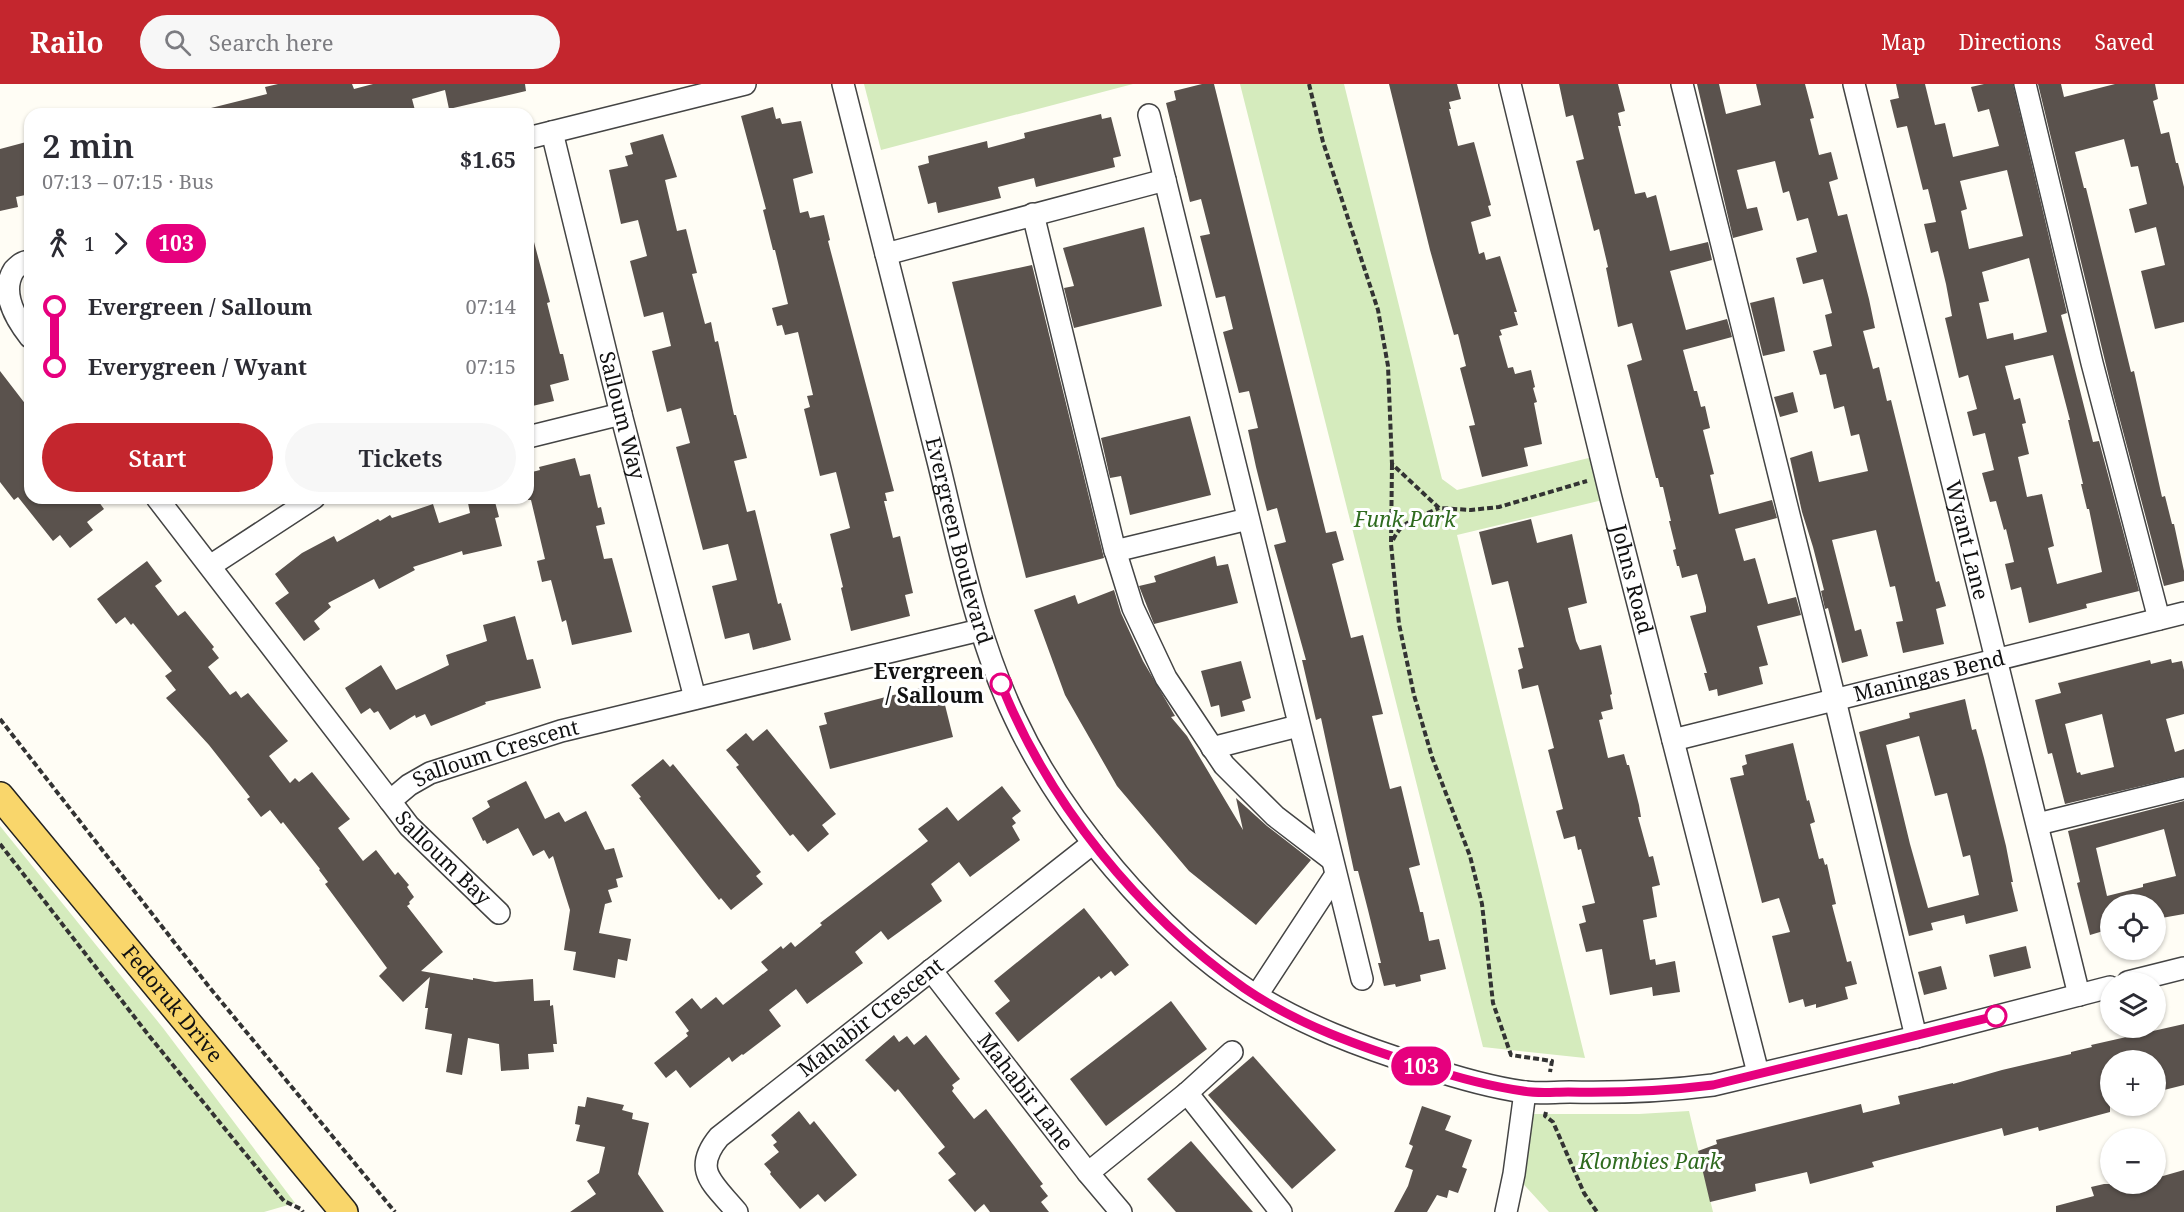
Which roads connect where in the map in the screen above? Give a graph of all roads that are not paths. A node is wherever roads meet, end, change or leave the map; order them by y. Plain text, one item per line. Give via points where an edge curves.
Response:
1 (745, 84) edge
2 (843, 84) edge
3 (1510, 84) edge
4 (1682, 84) edge
5 (1854, 84) edge
6 (2025, 84) edge
7 (1149, 115) dead end
8 (552, 132) junction
9 (534, 136) edge
10 (1165, 180) junction
11 (1033, 214) junction
12 (886, 254) junction
13 (24, 262) edge
14 (24, 329) edge
15 (621, 414) junction
16 (534, 435) edge
17 (163, 504) edge
18 (305, 504) edge
19 (1248, 519) junction
20 (1115, 551) junction
21 (210, 566) junction
22 (2184, 613) edge
23 (2159, 619) junction
24 (980, 630) junction
25 (1996, 659) junction
26 (695, 698) junction
27 (1835, 700) junction
28 (1298, 726) junction
29 (1673, 740) junction
30 (1212, 748) junction
31 (2184, 788) edge
32 (0, 796) edge
33 (390, 801) junction
34 (2038, 824) junction
35 (1093, 843) junction
36 (1333, 867) junction
37 (499, 913) dead end
38 (2184, 968) edge
39 (931, 970) junction
40 (2166, 972) edge
41 (1362, 979) dead end
42 (2100, 990) edge
43 (1257, 995) junction
44 (2079, 995) junction
45 (1916, 1037) junction
46 (1232, 1052) dead end
47 (1758, 1073) junction
48 (1525, 1092) junction
49 (1186, 1093) junction
50 (1088, 1173) junction
51 (344, 1212) edge
52 (737, 1212) edge
53 (1121, 1212) edge
54 (1281, 1212) edge
55 (1506, 1212) edge

1 - 8 street
2 - 12 street, Evergreen Boulevard
3 - 29 street, Johns Road
4 - 27 street
5 - 25 street, Wyant Lane
6 - 23 street
7 - 10 street
8 - 9 street
8 - 15 street, Salloum Way
10 - 11 street
10 - 19 street
11 - 12 street
11 - 20 street
12 - 24 street, Evergreen Boulevard
13 - 14 street via 7,276 4,293 8,309
15 - 16 street
15 - 26 street, Salloum Way
17 - 21 street, Salloum Crescent
18 - 21 street
19 - 20 street
19 - 28 street
20 - 30 street via 1133,608 1166,678
21 - 33 street, Salloum Crescent
22 - 23 street, Maningas Bend
23 - 25 street, Maningas Bend
24 - 26 street, Salloum Crescent
24 - 35 street, Evergreen Boulevard via 1015,719 1068,809
25 - 27 street, Maningas Bend
25 - 34 street, Wyant Lane
26 - 33 street, Salloum Crescent via 561,731 430,773
27 - 29 street, Maningas Bend
27 - 45 street
28 - 30 street
28 - 36 street
29 - 47 street, Johns Road
30 - 36 street via 1275,816
31 - 34 street
32 - 51 main road, Fedoruk Drive
33 - 37 street, Salloum Bay via 409,826
34 - 44 street, Wyant Lane
35 - 39 street, Mahabir Crescent
35 - 43 street, Evergreen Boulevard via 1150,908 1217,967
36 - 41 street
36 - 43 street
38 - 40 street
39 - 50 street, Mahabir Lane
39 - 52 street, Mahabir Crescent via 719,1137 709,1149 707,1178
42 - 44 street, Evergreen Boulevard
43 - 48 street, Evergreen Boulevard via 1355,1044 1455,1077
44 - 45 street, Evergreen Boulevard
45 - 47 street, Evergreen Boulevard
46 - 49 street
47 - 48 street, Evergreen Boulevard via 1679,1090
48 - 55 street
49 - 50 street
49 - 54 street
50 - 53 street, Mahabir Lane

